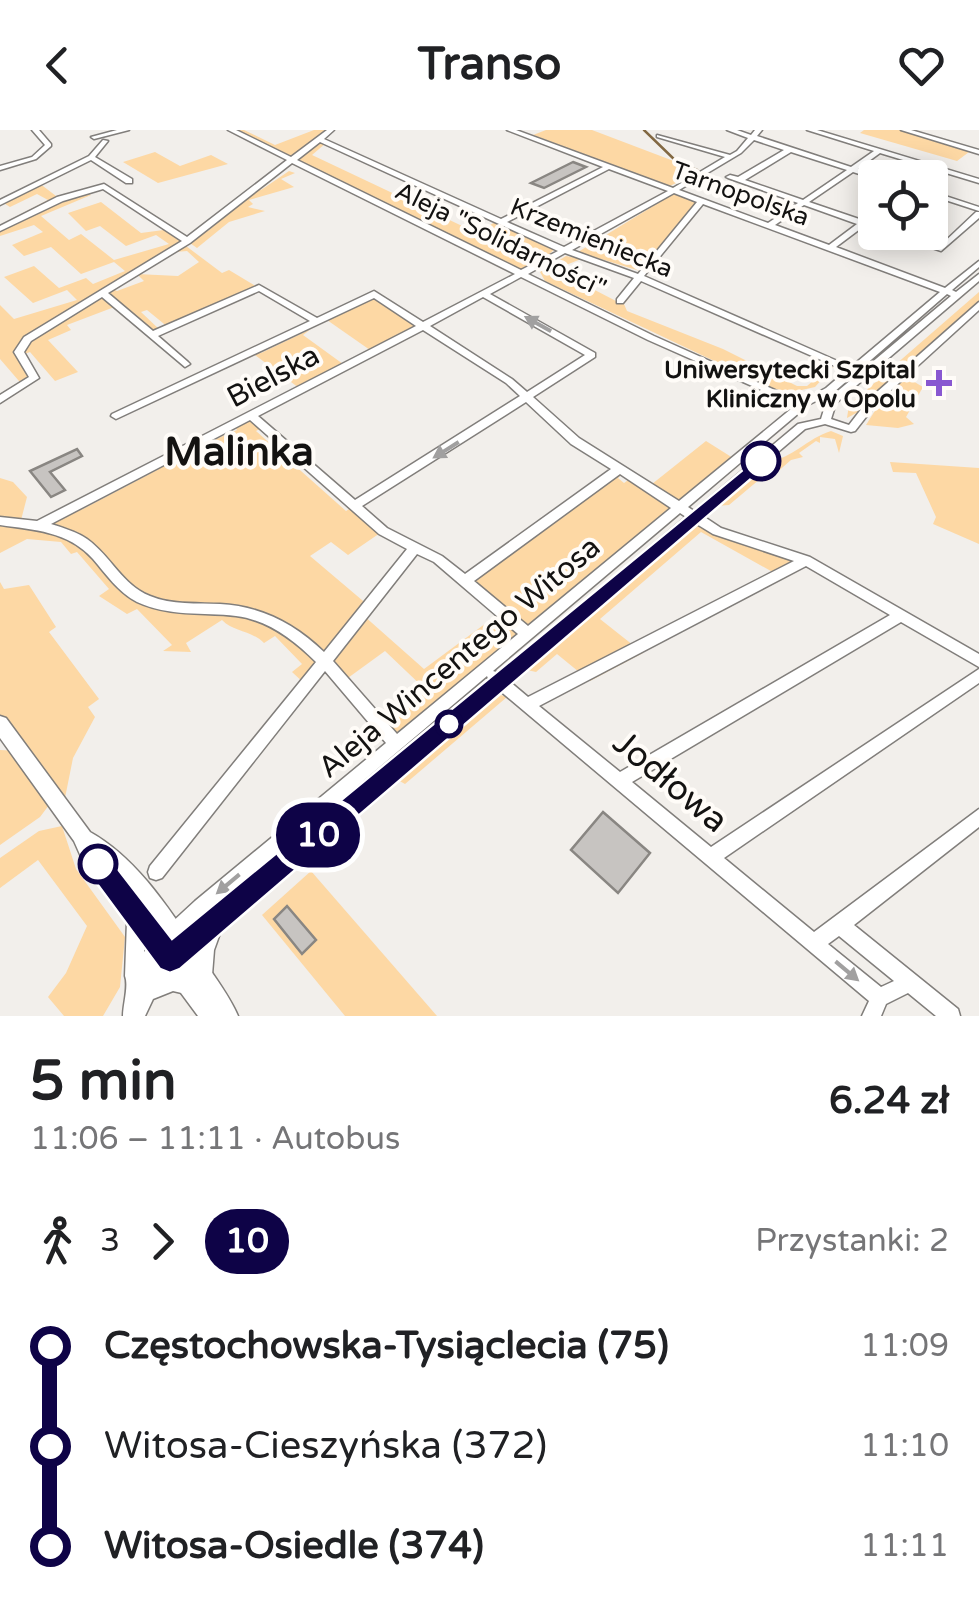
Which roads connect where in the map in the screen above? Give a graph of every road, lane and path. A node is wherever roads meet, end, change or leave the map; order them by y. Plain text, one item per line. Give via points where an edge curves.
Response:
1 (35, 130) edge
2 (128, 130) edge
3 (231, 130) edge
4 (331, 130) edge
5 (510, 130) edge
6 (730, 130) edge
7 (810, 130) edge
8 (904, 130) edge
9 (756, 134) edge
10 (659, 136) dead end
11 (98, 137) edge
12 (318, 140) junction
13 (790, 149) junction
14 (879, 151) junction
15 (979, 152) edge
16 (92, 157) junction
17 (731, 157) junction
18 (294, 160) junction
19 (909, 160) edge
20 (610, 166) junction
21 (0, 168) edge
22 (853, 169) junction
23 (858, 171) edge
24 (948, 172) edge
25 (129, 180) dead end
26 (979, 181) edge
27 (40, 184) junction
28 (674, 190) junction
29 (1, 199) edge
30 (60, 199) junction
31 (702, 200) junction
32 (948, 200) edge
33 (803, 202) junction
34 (979, 211) edge
35 (502, 222) junction
36 (858, 222) edge
37 (770, 224) junction
38 (858, 226) edge
39 (0, 229) edge
40 (948, 240) edge
41 (187, 241) junction
42 (831, 247) junction
43 (568, 251) junction
44 (979, 263) edge
45 (526, 274) junction
46 (979, 276) edge
47 (639, 277) junction
48 (946, 290) junction
49 (102, 293) junction
50 (484, 294) junction
51 (957, 294) junction
52 (620, 300) dead end
53 (979, 306) edge
54 (316, 320) junction
55 (423, 326) junction
56 (152, 335) junction
57 (192, 370) junction
58 (850, 370) junction
59 (529, 398) junction
60 (0, 400) edge
61 (800, 406) junction
62 (116, 416) dead end
63 (252, 416) junction
64 (823, 417) junction
65 (618, 470) junction
66 (354, 506) junction
67 (688, 513) junction
68 (0, 521) edge
69 (40, 525) junction
70 (415, 548) junction
71 (806, 560) junction
72 (465, 581) junction
73 (900, 615) junction
74 (529, 635) junction
75 (979, 661) edge
76 (323, 664) junction
77 (979, 674) edge
78 (493, 676) junction
79 (528, 704) junction
80 (0, 724) edge
81 (397, 744) junction
82 (619, 781) junction
83 (323, 805) junction
84 (336, 820) junction
85 (976, 822) edge
86 (711, 857) junction
87 (156, 872) dead end
88 (201, 907) junction
89 (141, 909) junction
90 (215, 923) junction
91 (840, 924) junction
92 (814, 943) junction
93 (171, 947) junction
94 (197, 982) junction
95 (910, 982) junction
96 (139, 990) junction
97 (875, 1007) edge
98 (134, 1016) edge
99 (212, 1016) edge
100 (226, 1016) edge
101 (951, 1016) edge

1 - 21 street via 49,141 41,153
2 - 11 street
2 - 11 street
2 - 11 street
3 - 18 street, Aleja "Solidarności"
4 - 12 street
5 - 20 street, Tarnopolska
6 - 9 street
7 - 14 street
8 - 15 street
9 - 13 street
9 - 17 street, Bielska
10 - 17 street
11 - 16 street
11 - 29 street via 84,158
12 - 18 street
12 - 35 street, Krzemieniecka
13 - 22 street
13 - 33 street via 734,178
14 - 19 street
14 - 22 street
16 - 25 street
16 - 27 street
17 - 28 street, Bielska
18 - 41 street
18 - 45 street, Aleja "Solidarności"
20 - 28 street, Tarnopolska
20 - 35 street
22 - 23 street
22 - 33 street
24 - 26 street
27 - 29 street
27 - 30 street
28 - 31 street, Tarnopolska
28 - 43 street, Bielska
30 - 39 street
30 - 41 street via 109,186
31 - 37 street, Tarnopolska
31 - 47 street
32 - 34 street
33 - 36 street
33 - 37 street
34 - 40 street
35 - 43 street, Krzemieniecka
37 - 42 street, Tarnopolska
38 - 42 street
41 - 49 street
42 - 48 street, Tarnopolska
43 - 45 street, Bielska
43 - 47 street, Krzemieniecka
44 - 48 street, Aleja Wincentego Witosa
45 - 50 street, Bielska
45 - 61 street, Aleja "Solidarności"
46 - 51 street, Aleja Wincentego Witosa
47 - 52 street
47 - 58 street, Krzemieniecka
48 - 51 street, Tarnopolska
48 - 58 street, Aleja Wincentego Witosa
49 - 56 street
49 - 60 street via 22,344 34,378
50 - 55 street, Bielska
59 -> 50 street via 592,355
51 - 64 street, Aleja Wincentego Witosa
53 - 64 street via 874,400 855,426 848,430
54 - 55 street via 374,294
54 - 56 street via 259,288
54 - 57 street
55 - 59 street
55 - 63 street, Bielska
56 - 57 street
57 - 62 street
58 - 61 street, Aleja Wincentego Witosa
59 - 65 street
59 -> 66 street
61 - 64 street
61 - 64 street
61 - 67 street, Aleja Wincentego Witosa
63 - 66 street
63 - 69 street, Bielska
64 - 67 street, Aleja Wincentego Witosa
65 - 67 street
65 - 72 street
66 - 70 street
67 - 71 street via 739,540
67 - 74 street, Aleja Wincentego Witosa
67 - 78 street, Aleja Wincentego Witosa
68 - 69 street
69 - 76 street via 81,541 142,598 263,617 291,632
70 - 72 street
70 - 76 street
71 - 73 street
71 - 79 street
72 - 74 street
73 - 75 street
73 - 82 street
74 - 78 street, Aleja Wincentego Witosa
76 - 81 street
76 - 87 street
77 - 86 street
78 - 79 street, Jodłowa
78 - 81 street, Aleja Wincentego Witosa
78 - 84 street, Aleja Wincentego Witosa
79 - 82 street, Jodłowa
80 - 89 main road via 89,852
81 - 83 street, Aleja Wincentego Witosa
82 - 86 street, Jodłowa
83 - 84 street
83 -> 88 street, Aleja Wincentego Witosa
84 - 90 street, Aleja Wincentego Witosa
85 - 91 street
86 - 92 street, Jodłowa
88 - 89 street via 174,916
88 - 93 street, Aleja Wincentego Witosa
89 - 93 main road
89 - 96 street
90 - 93 street, Aleja Wincentego Witosa
90 - 94 street
91 - 92 street
91 - 95 street
92 -> 97 street, Jodłowa
93 - 94 main road
93 - 96 street
94 - 96 street
94 - 99 main road
94 - 100 main road
95 - 97 street, Jodłowa
95 - 101 street
96 - 98 street

